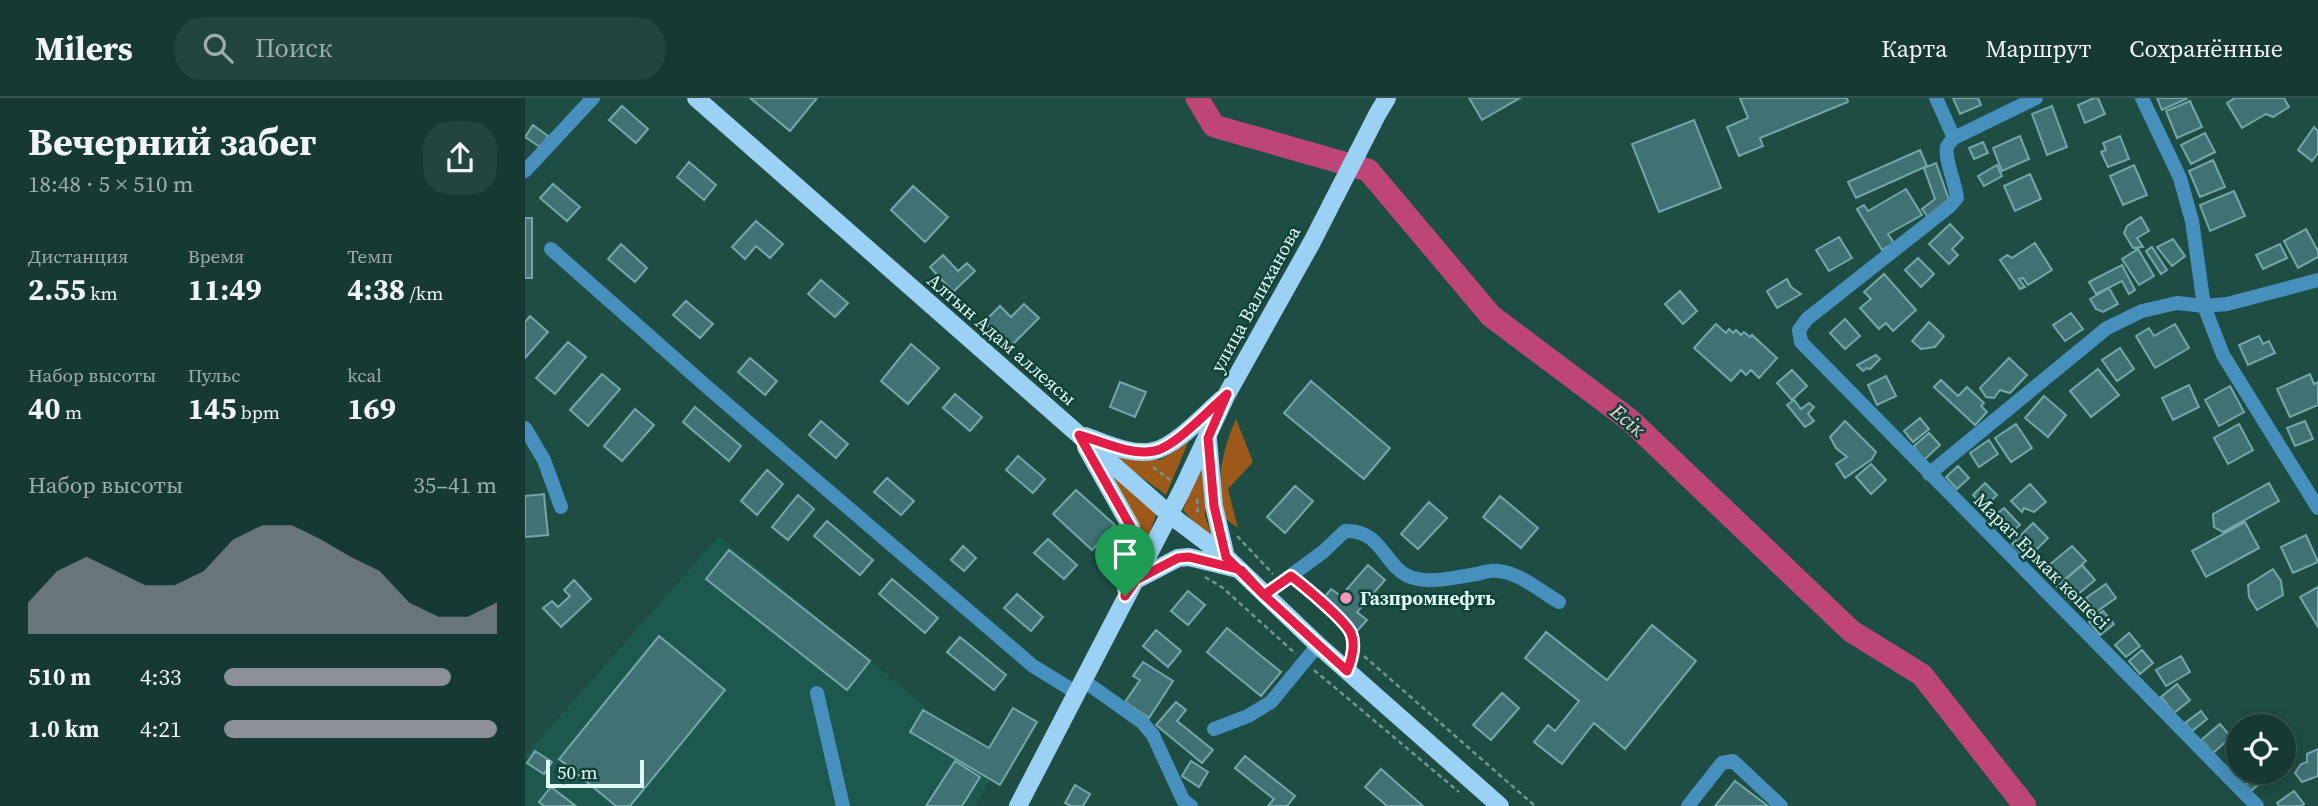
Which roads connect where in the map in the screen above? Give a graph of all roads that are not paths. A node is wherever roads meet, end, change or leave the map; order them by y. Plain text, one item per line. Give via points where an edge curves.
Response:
1 (593, 98) edge
2 (695, 98) edge
3 (1936, 98) edge
4 (2036, 98) edge
5 (2142, 98) edge
6 (1383, 105) edge
7 (1954, 138) junction
8 (525, 171) edge
9 (551, 249) dead end
10 (2318, 280) edge
11 (2204, 306) junction
12 (1227, 394) junction
13 (525, 428) edge
14 (1079, 435) junction
15 (1208, 438) junction
16 (1929, 474) junction
17 (561, 507) dead end
18 (2318, 508) edge
19 (1170, 514) junction
20 (1226, 557) junction
21 (1241, 570) junction
22 (1287, 579) junction
23 (1136, 580) junction
24 (1264, 595) junction
25 (1125, 596) junction
26 (1559, 602) dead end
27 (1318, 645) junction
28 (1347, 671) junction
29 (1080, 687) junction
30 (817, 693) dead end
31 (1214, 729) dead end
32 (843, 806) edge
33 (1018, 806) edge
34 (1191, 806) edge
35 (1500, 806) edge
36 (1688, 806) edge
37 (1781, 806) edge
38 (2257, 806) edge

1 - 8 street
2 - 14 main road, Алтын Адам аллеясы
3 - 7 street
4 - 7 street
5 - 11 street via 2180,178 2192,221
6 - 12 main road, улица Валиханова
7 - 16 street, Марат Ермак көшесі via 1947,153 1957,198 1799,330 1801,342
9 - 29 street via 1033,666
10 - 11 street
11 - 16 street via 2176,303 2142,311 2106,328
11 - 18 street via 2223,355
12 - 14 main road via 1169,445 1153,452
12 - 15 main road, улица Валиханова
13 - 17 street via 544,460
14 - 19 main road, Алтын Адам аллеясы
14 - 25 main road via 1131,527
15 - 19 main road, улица Валиханова
15 - 20 main road via 1214,506
16 - 38 street, Марат Ермак көшесі
19 - 20 main road, Алтын Адам аллеясы
19 - 23 main road, улица Валиханова
20 - 21 main road, Алтын Адам аллеясы
21 - 23 main road via 1178,558
21 - 24 main road, Алтын Адам аллеясы
22 - 24 street
22 - 26 street via 1345,531 1353,531 1375,541 1407,576 1447,579 1496,570 1516,576
22 - 28 street via 1351,632 1352,659
23 - 25 main road, улица Валиханова
24 - 27 main road, Алтын Адам аллеясы
25 - 29 main road, улица Валиханова
27 - 28 main road, Алтын Адам аллеясы
27 - 31 street via 1271,702
28 - 35 main road, Алтын Адам аллеясы
29 - 33 main road, улица Валиханова
29 - 34 street via 1142,722 1153,735 1183,800
30 - 32 street
36 - 37 street via 1722,763 1733,761

